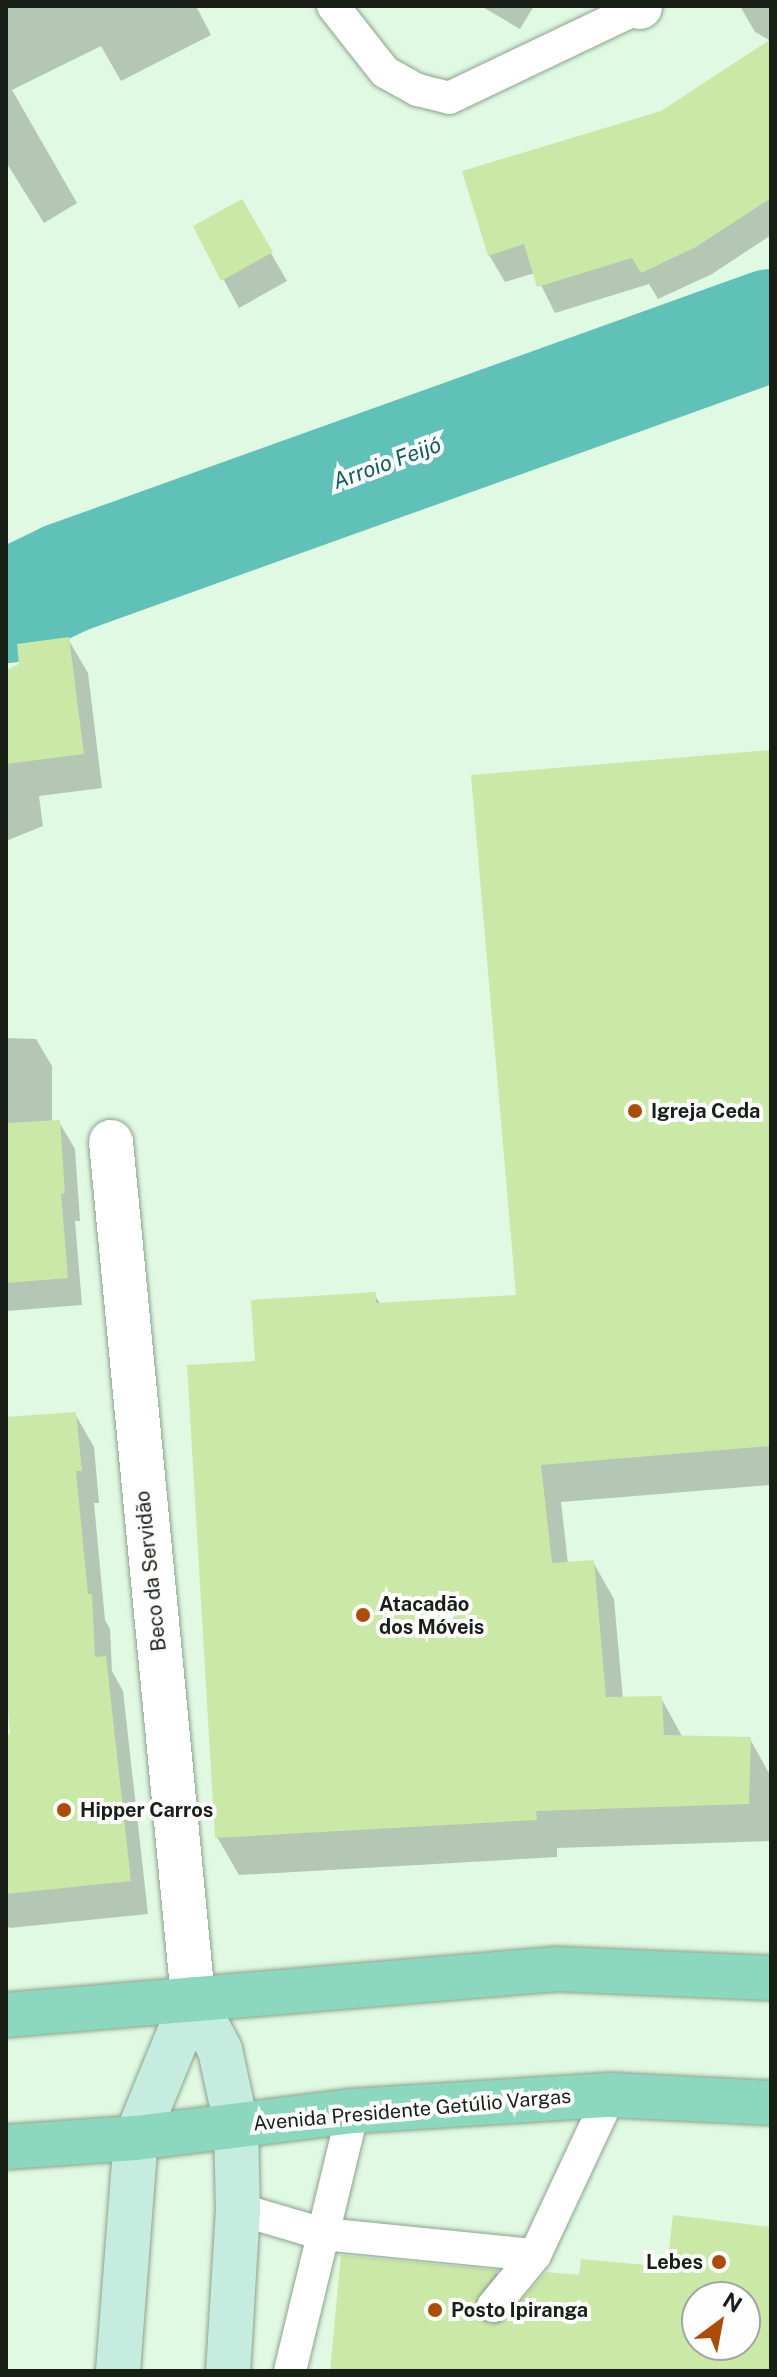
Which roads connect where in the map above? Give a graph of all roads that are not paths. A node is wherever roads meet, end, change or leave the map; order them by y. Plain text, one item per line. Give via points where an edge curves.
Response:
1 (333, 6) edge
2 (640, 7) edge
3 (111, 1142) dead end
4 (771, 1978) edge
5 (193, 1999) junction
6 (6, 2015) edge
7 (610, 2095) junction
8 (771, 2103) edge
9 (353, 2111) junction
10 (236, 2124) junction
11 (136, 2138) junction
12 (6, 2147) edge
13 (238, 2209) junction
14 (323, 2234) junction
15 (535, 2255) junction
16 (493, 2306) dead end
17 (118, 2371) edge
18 (228, 2371) edge
19 (290, 2371) edge

1 - 2 lane via 385,72 418,90 449,98
3 - 5 street, Beco da Servidão
4 - 5 main road via 557,1969
5 - 6 main road
5 - 10 main road via 220,2050
5 - 11 main road
7 - 8 main road, Avenida Presidente Getúlio Vargas
7 - 9 main road, Avenida Presidente Getúlio Vargas
7 - 15 lane
9 - 10 main road, Avenida Presidente Getúlio Vargas
9 - 14 lane
10 - 11 main road, Avenida Presidente Getúlio Vargas
10 - 13 main road
11 - 12 main road, Avenida Presidente Getúlio Vargas
11 - 17 main road
13 - 14 lane
13 - 18 main road
14 - 15 lane
14 - 19 lane
15 - 16 lane

